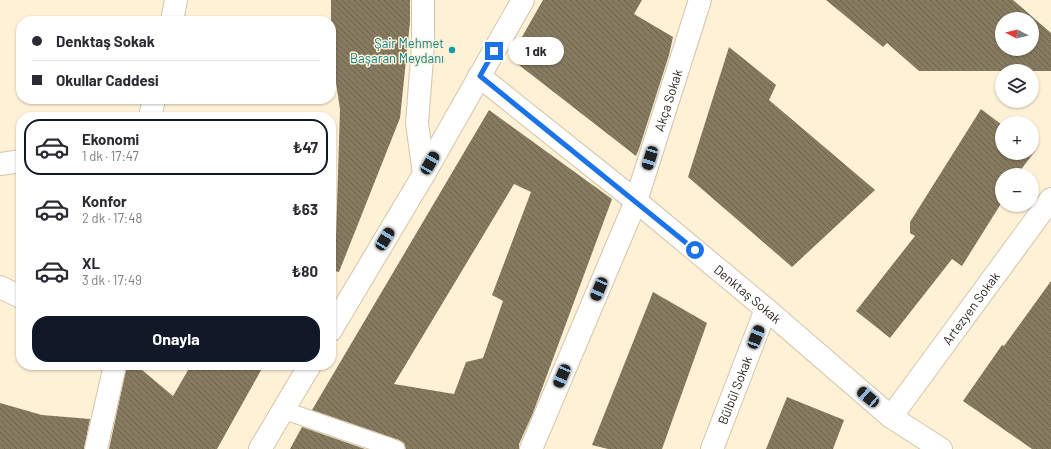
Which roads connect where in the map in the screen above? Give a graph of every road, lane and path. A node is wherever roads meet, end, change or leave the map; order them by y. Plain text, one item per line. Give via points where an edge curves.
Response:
1 (176, 0) edge
2 (423, 0) edge
3 (523, 0) edge
4 (700, 0) edge
5 (173, 16) edge
6 (480, 76) junction
7 (16, 162) edge
8 (0, 164) edge
9 (424, 174) junction
10 (1051, 199) edge
11 (636, 201) junction
12 (0, 288) edge
13 (16, 295) edge
14 (766, 309) junction
15 (336, 322) edge
16 (114, 370) edge
17 (307, 370) edge
18 (283, 410) junction
19 (891, 417) junction
20 (96, 449) edge
21 (260, 449) edge
22 (396, 449) edge
23 (531, 449) edge
24 (712, 449) edge
25 (941, 449) edge

1 - 5 street
2 - 9 street via 423,45 417,123
3 - 6 street
4 - 11 street, Akça Sokak
6 - 9 street
6 - 11 street, Denktaş Sokak
7 - 8 street
9 - 15 street
10 - 19 street, Artezyen Sokak
11 - 14 street, Denktaş Sokak
11 - 23 street, Akça Sokak
12 - 13 street
14 - 19 street, Denktaş Sokak
14 - 24 street, Bülbül Sokak
16 - 20 street
17 - 18 street
18 - 21 street
18 - 22 lane
19 - 25 street, Denktaş Sokak

